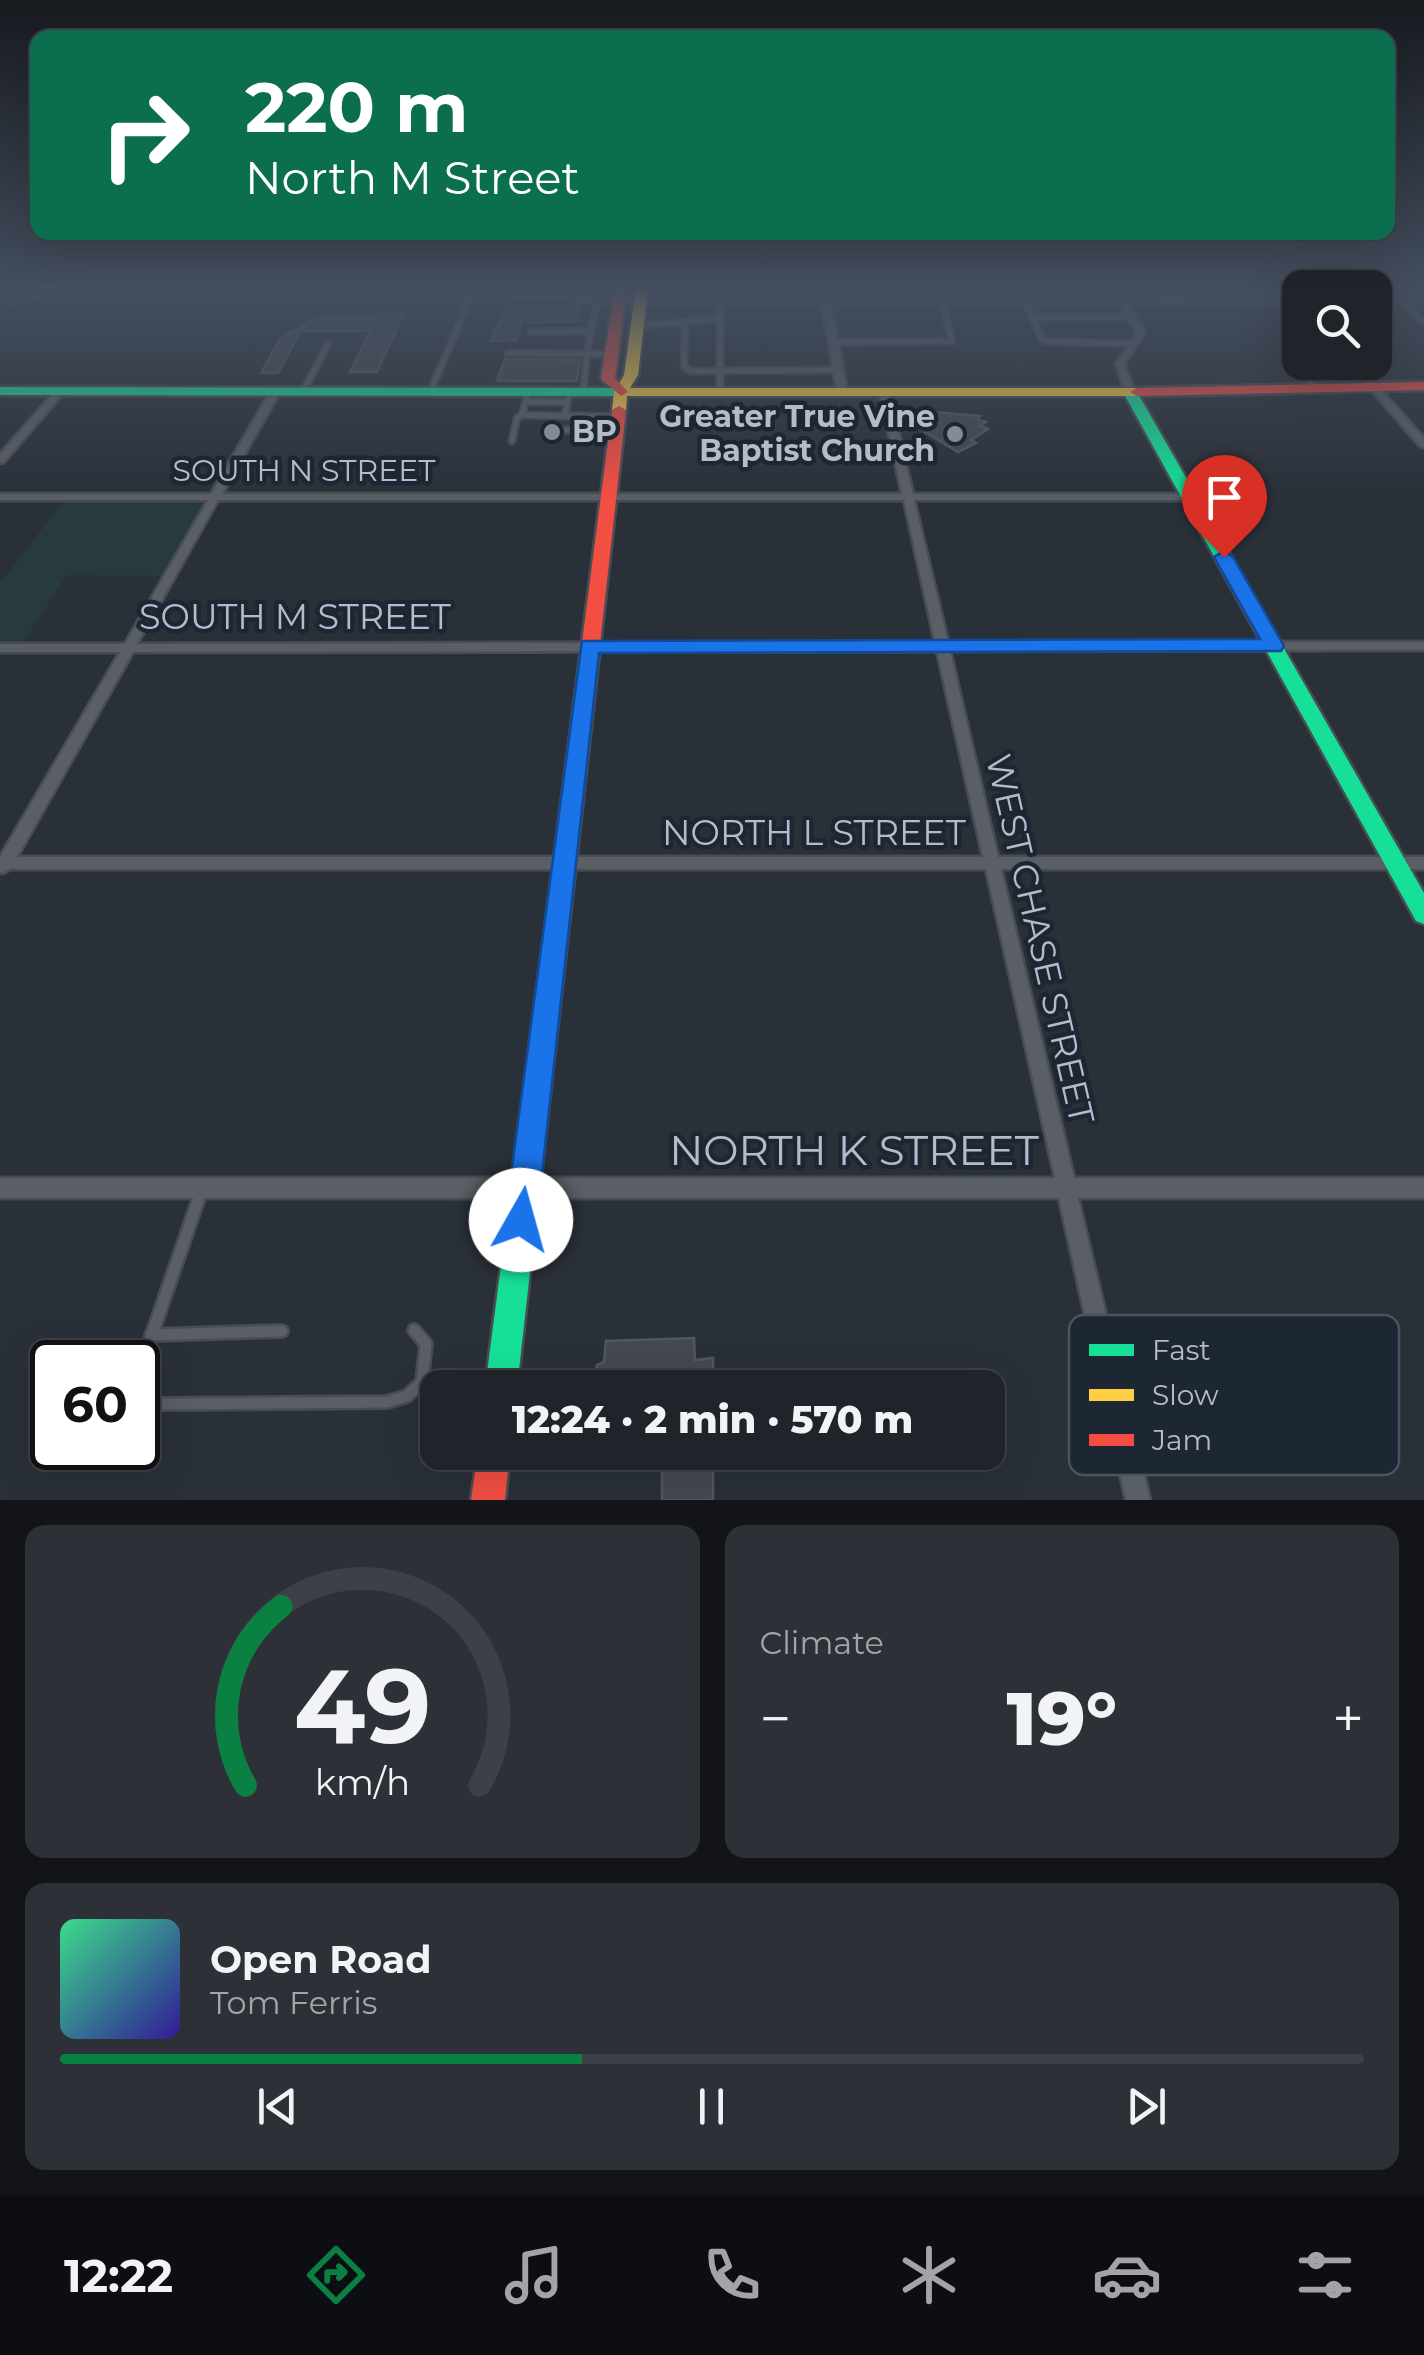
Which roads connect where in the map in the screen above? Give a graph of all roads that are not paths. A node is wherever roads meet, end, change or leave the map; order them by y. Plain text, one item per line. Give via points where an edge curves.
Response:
1 (321, 358) edge
2 (445, 358) edge
3 (587, 358) edge
4 (611, 358) edge
5 (633, 358) edge
6 (686, 358) edge
7 (720, 358) edge
8 (836, 358) edge
9 (1124, 358) edge
10 (1308, 380) edge
11 (1366, 380) edge
12 (840, 381) junction
13 (720, 382) junction
14 (1371, 386) junction
15 (1424, 386) edge
16 (1314, 387) junction
17 (0, 391) edge
18 (60, 391) junction
19 (884, 391) junction
20 (275, 392) junction
21 (303, 392) junction
22 (430, 392) junction
23 (620, 392) junction
24 (1130, 392) junction
25 (573, 395) junction
26 (527, 397) junction
27 (522, 416) junction
28 (583, 416) junction
29 (554, 419) junction
30 (568, 420) junction
31 (616, 427) junction
32 (582, 430) junction
33 (512, 441) dead end
34 (1424, 444) edge
35 (0, 460) edge
36 (608, 496) junction
37 (0, 497) edge
38 (216, 497) junction
39 (908, 497) junction
40 (1190, 498) junction
41 (590, 646) junction
42 (942, 646) junction
43 (1274, 646) junction
44 (1424, 646) edge
45 (130, 647) junction
46 (0, 648) edge
47 (564, 863) junction
48 (993, 863) junction
49 (1395, 863) junction
50 (1424, 863) edge
51 (2, 866) edge
52 (1424, 914) edge
53 (202, 1187) junction
54 (524, 1187) junction
55 (1066, 1187) junction
56 (0, 1188) edge
57 (1424, 1188) edge
58 (1095, 1315) edge
59 (414, 1330) dead end
60 (282, 1331) dead end
61 (152, 1335) junction
62 (504, 1370) edge
63 (492, 1470) edge
64 (1132, 1475) edge
65 (488, 1500) edge
66 (1138, 1500) edge

1 - 21 lane
2 - 22 lane
3 - 25 lane
4 - 23 main road via 608,379
5 - 23 main road
6 - 13 lane via 687,369
7 - 13 lane
8 - 12 street
9 - 24 street via 1120,364
10 - 16 lane
11 - 14 street
12 - 13 main road
12 - 19 main road
13 - 23 main road
14 - 15 main road
14 - 16 main road
14 - 34 street
16 - 24 main road
17 - 18 main road
18 - 20 main road
18 - 35 street
19 - 24 main road
19 - 39 street, WEST CHASE STREET
20 - 21 main road
20 - 38 street
21 - 22 main road
22 - 26 main road
23 - 25 main road
23 - 31 main road
24 - 40 main road
25 - 26 main road
25 - 30 lane
26 - 27 lane
27 - 29 lane
27 - 33 lane
28 - 30 lane
28 - 31 lane
28 - 32 lane
29 - 30 lane
29 - 30 lane via 552,430
30 - 32 lane
31 - 32 lane via 581,437
31 - 36 main road
36 - 38 street, SOUTH N STREET
36 - 39 street, SOUTH N STREET
36 - 41 main road
37 - 38 street, SOUTH N STREET
38 - 45 street
39 - 40 street, SOUTH N STREET
39 - 42 street, WEST CHASE STREET
40 - 43 main road
41 - 42 street
41 - 45 street, SOUTH M STREET
41 - 47 main road
42 - 43 street
42 - 48 street, WEST CHASE STREET
43 - 44 street
43 - 49 main road
45 - 46 street, SOUTH M STREET
45 - 51 street
47 - 48 street, NORTH L STREET
47 - 51 street, NORTH L STREET
47 - 54 main road
48 - 49 street, NORTH L STREET
48 - 55 street, WEST CHASE STREET
49 - 50 street, NORTH L STREET
49 - 52 main road
53 - 54 street, NORTH K STREET
53 - 56 street, NORTH K STREET
53 - 61 lane
54 - 55 street, NORTH K STREET
54 - 62 main road
55 - 57 street, NORTH K STREET
55 - 58 street, WEST CHASE STREET
59 - 61 lane via 426,1344 422,1382 388,1402 162,1404 141,1397 139,1372
60 - 61 lane
63 - 65 main road
64 - 66 street, WEST CHASE STREET

